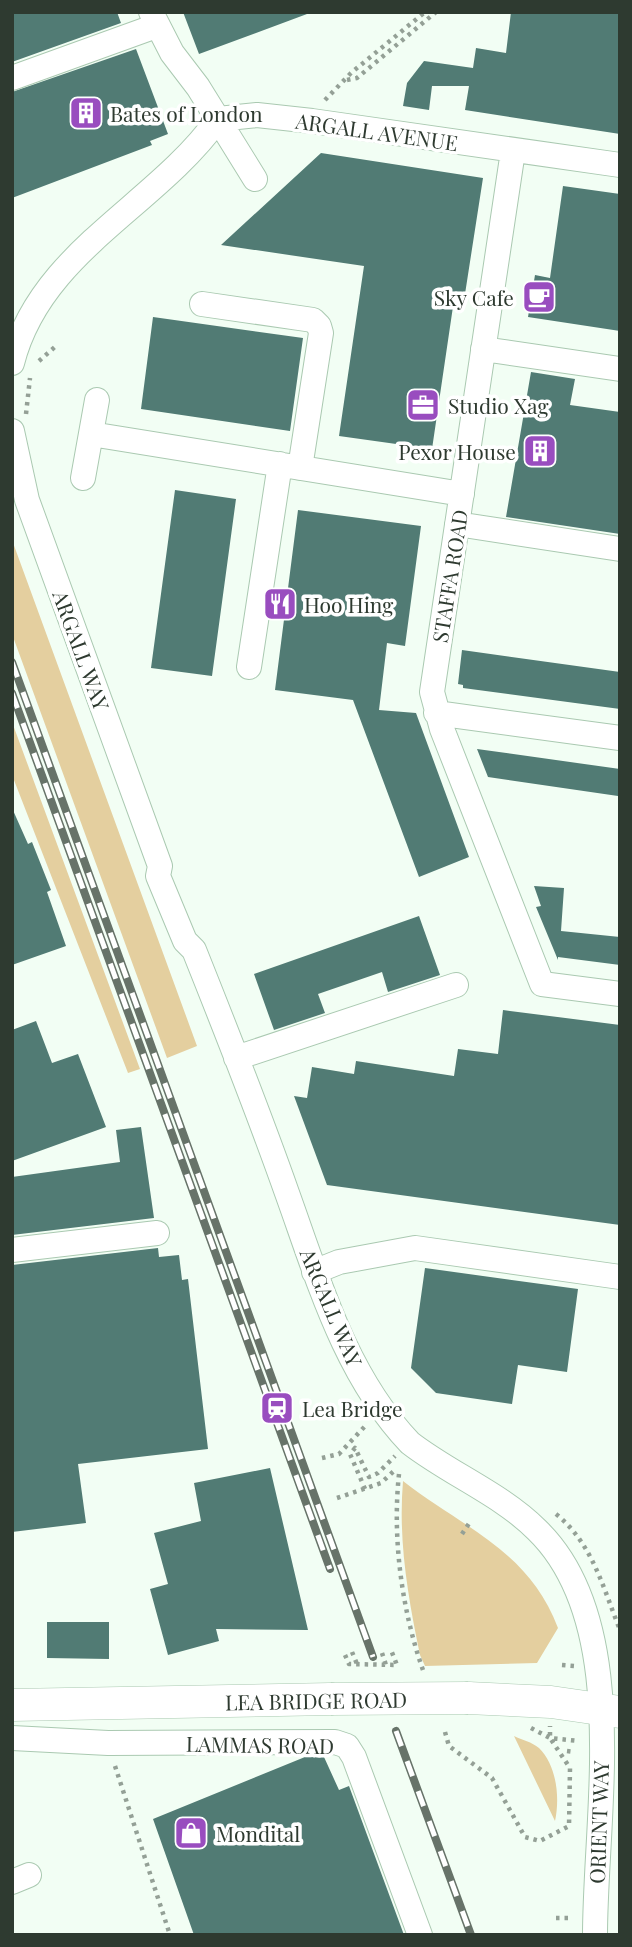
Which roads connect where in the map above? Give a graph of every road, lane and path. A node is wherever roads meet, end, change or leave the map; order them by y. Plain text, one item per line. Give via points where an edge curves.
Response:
1 (425, 12) edge
2 (436, 12) edge
3 (153, 19) edge
4 (12, 78) edge
5 (346, 80) junction
6 (330, 98) dead end
7 (218, 119) junction
8 (513, 151) junction
9 (620, 165) edge
10 (255, 179) dead end
11 (202, 304) dead end
12 (56, 346) dead end
13 (483, 349) junction
14 (27, 367) edge
15 (620, 369) edge
16 (97, 400) dead end
17 (25, 406) dead end
18 (12, 431) edge
19 (90, 433) junction
20 (290, 466) junction
21 (82, 478) dead end
22 (462, 494) junction
23 (457, 524) junction
24 (620, 550) edge
25 (249, 667) dead end
26 (436, 713) junction
27 (620, 738) edge
28 (456, 985) dead end
29 (620, 995) edge
30 (236, 1058) junction
31 (157, 1233) dead end
32 (12, 1250) edge
33 (314, 1272) junction
34 (620, 1277) edge
35 (367, 1423) dead end
36 (322, 1458) dead end
37 (391, 1460) dead end
38 (365, 1489) junction
39 (337, 1497) dead end
40 (470, 1521) dead end
41 (462, 1534) dead end
42 (391, 1650) dead end
43 (352, 1652) dead end
44 (383, 1653) dead end
45 (345, 1655) dead end
46 (356, 1664) junction
47 (386, 1665) junction
48 (562, 1665) dead end
49 (571, 1666) dead end
50 (426, 1679) dead end
51 (12, 1705) edge
52 (610, 1711) edge
53 (445, 1732) dead end
54 (543, 1734) dead end
55 (12, 1738) edge
56 (550, 1738) junction
57 (570, 1741) dead end
58 (108, 1743) junction
59 (567, 1751) dead end
60 (575, 1752) dead end
61 (170, 1935) edge
62 (420, 1935) edge
63 (595, 1935) edge

1 - 5 path
2 - 5 path via 357,78
3 - 4 street
3 - 7 street
5 - 6 path
7 - 8 street, ARGALL AVENUE via 264,107
7 - 10 street
7 - 14 street via 178,167 53,280 21,332
8 - 9 street, ARGALL AVENUE
8 - 13 street, STAFFA ROAD
11 - 20 street via 313,320 319,326
12 - 14 path
13 - 15 street
13 - 22 street, STAFFA ROAD
14 - 17 path
16 - 19 street
18 - 30 street, ARGALL WAY via 27,500 160,866 172,872 199,939 194,950
19 - 20 street
19 - 21 street
20 - 22 street
20 - 25 street
22 - 23 street, STAFFA ROAD
23 - 24 street
23 - 26 street, STAFFA ROAD via 432,692
26 - 27 street
26 - 29 street, STAFFA ROAD via 542,984
28 - 30 street
30 - 33 street, ARGALL WAY
31 - 32 street
33 - 34 street via 339,1262 415,1248
33 - 52 street, ARGALL WAY via 359,1371 393,1424 434,1462 517,1515 554,1547 589,1618
35 - 36 path via 339,1454
37 - 38 path via 369,1477 355,1448 350,1454
38 - 39 path
38 - 50 path via 397,1472 400,1565 414,1644
40 - 41 path
42 - 47 path via 397,1665
43 - 46 path
44 - 47 path
45 - 46 path via 349,1664
46 - 47 path
48 - 49 path
51 - 52 main road, LEA BRIDGE ROAD, bridge via 468,1698 551,1702
52 - 63 street, ORIENT WAY
53 - 56 path via 449,1746 492,1778 526,1837 540,1841 569,1826 570,1768
54 - 56 path
55 - 58 street, LAMMAS ROAD
56 - 57 path
58 - 61 path
58 - 62 street, LAMMAS ROAD via 335,1742 347,1746
59 - 60 path

